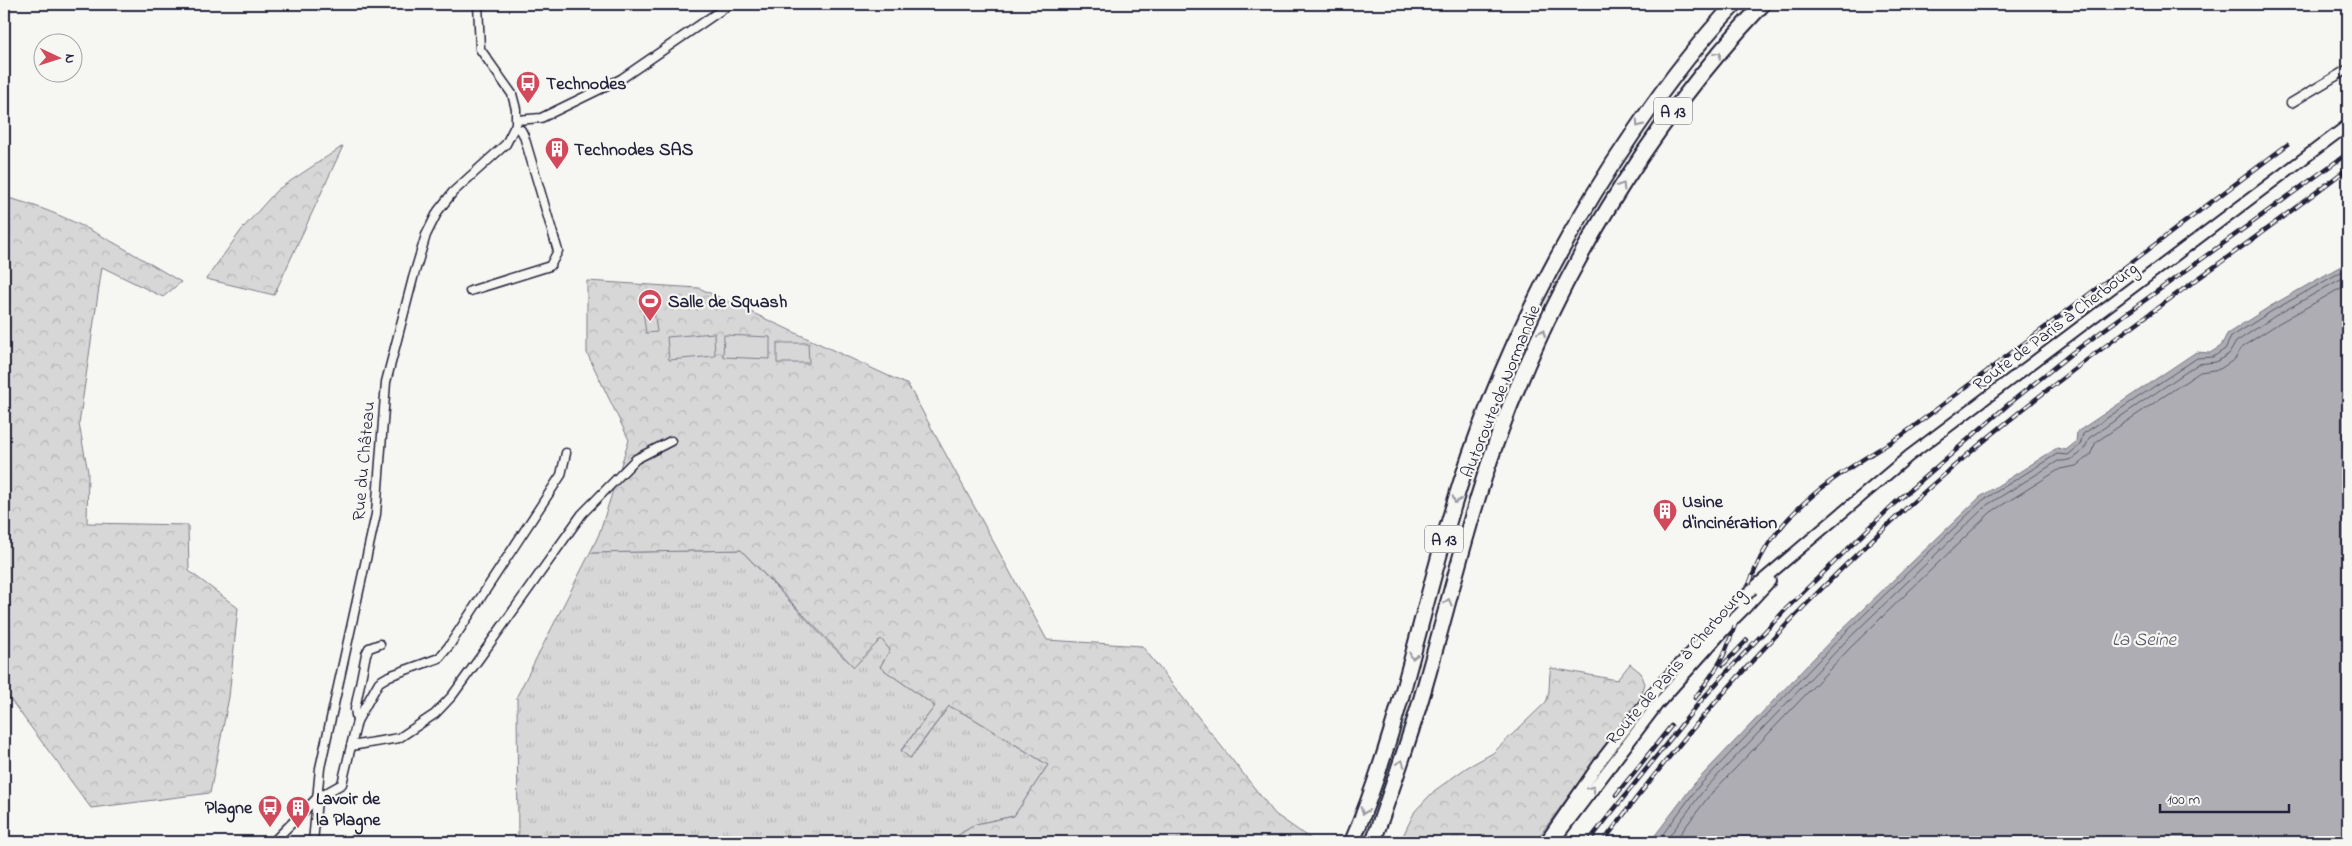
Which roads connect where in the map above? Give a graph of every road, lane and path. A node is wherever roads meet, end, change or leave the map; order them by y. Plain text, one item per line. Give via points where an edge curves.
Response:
1 (478, 4) edge
2 (730, 4) edge
3 (1735, 4) edge
4 (1763, 4) edge
5 (2348, 69) edge
6 (2291, 103) dead end
7 (516, 120) junction
8 (2348, 125) edge
9 (515, 128) junction
10 (470, 291) dead end
11 (671, 441) dead end
12 (566, 453) dead end
13 (1788, 561) junction
14 (1743, 605) junction
15 (380, 644) dead end
16 (357, 721) junction
17 (351, 746) junction
18 (316, 798) junction
19 (273, 842) edge
20 (313, 842) edge
21 (1352, 842) edge
22 (1373, 842) edge
23 (1545, 842) edge
24 (1553, 842) edge

1 - 7 street via 480,49 512,94
2 - 7 street via 621,79 540,118
3 -> 21 highway, Autoroute de Normandie / A 13 via 1673,78 1617,157 1562,245 1506,361 1452,510 1383,758
22 -> 4 highway, Autoroute de Normandie / A 13 via 1403,758 1470,520 1496,442 1526,368 1596,227 1662,125 1694,82
5 - 6 street
7 - 9 street
8 - 13 main road, Route de Paris à Cherbourg via 1909,456
9 - 10 street via 524,136 558,251 550,266
9 - 18 street, Rue du Château via 510,139 453,192 438,212 426,235 413,278 386,382 376,514
11 - 17 street via 636,459 582,514 452,696 434,714 399,738
12 - 16 street via 561,476 439,658 379,682
13 - 14 main road, Route de Paris à Cherbourg
13 - 14 main road, Route de Paris à Cherbourg, bridge via 1752,589
14 - 23 main road, Route de Paris à Cherbourg via 1657,688
24 -> 14 main road, Route de Paris à Cherbourg, bridge via 1657,705
15 - 16 street via 370,648 366,654 355,709
16 - 17 street
17 - 18 street via 342,784
18 - 19 street
18 - 20 street, Rue du Château

